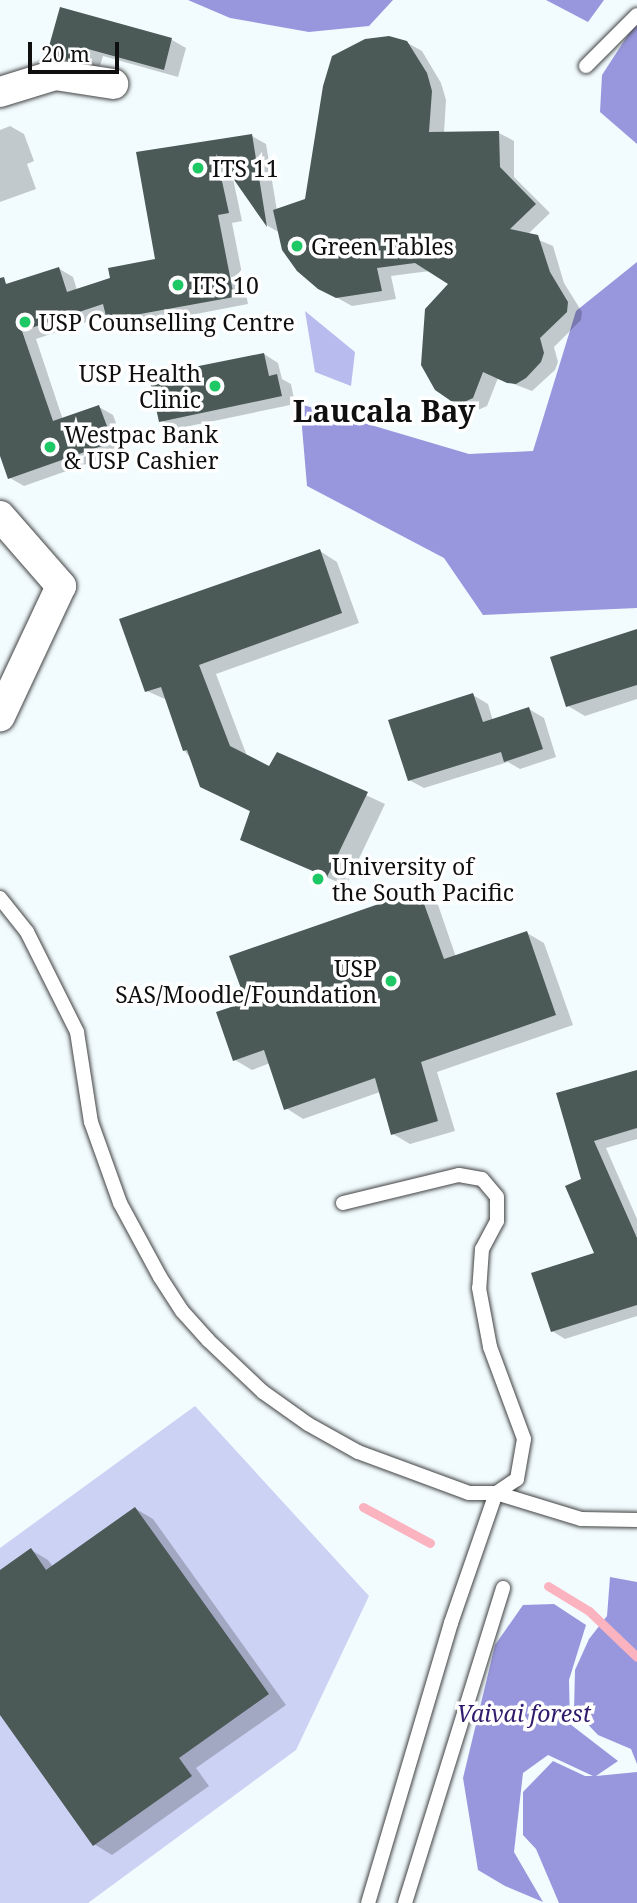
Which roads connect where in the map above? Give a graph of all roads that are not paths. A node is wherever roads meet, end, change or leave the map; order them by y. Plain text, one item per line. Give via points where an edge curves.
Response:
1 (637, 15) edge
2 (586, 66) dead end
3 (113, 84) dead end
4 (0, 92) edge
5 (0, 516) edge
6 (0, 716) edge
7 (0, 898) edge
8 (343, 1203) dead end
9 (496, 1493) junction
10 (637, 1520) edge
11 (503, 1588) dead end
12 (368, 1903) edge
13 (405, 1903) edge

1 - 2 lane
3 - 4 street via 55,75
5 - 6 street via 61,586
7 - 9 lane via 27,932 77,1032 91,1122 120,1203 182,1311 263,1392 309,1424 358,1452 470,1493
8 - 9 lane via 458,1175 482,1179 497,1197 497,1221 482,1249 479,1288 490,1347 524,1439 517,1479
9 - 10 lane via 581,1518
9 - 12 lane via 451,1623
11 - 13 lane

